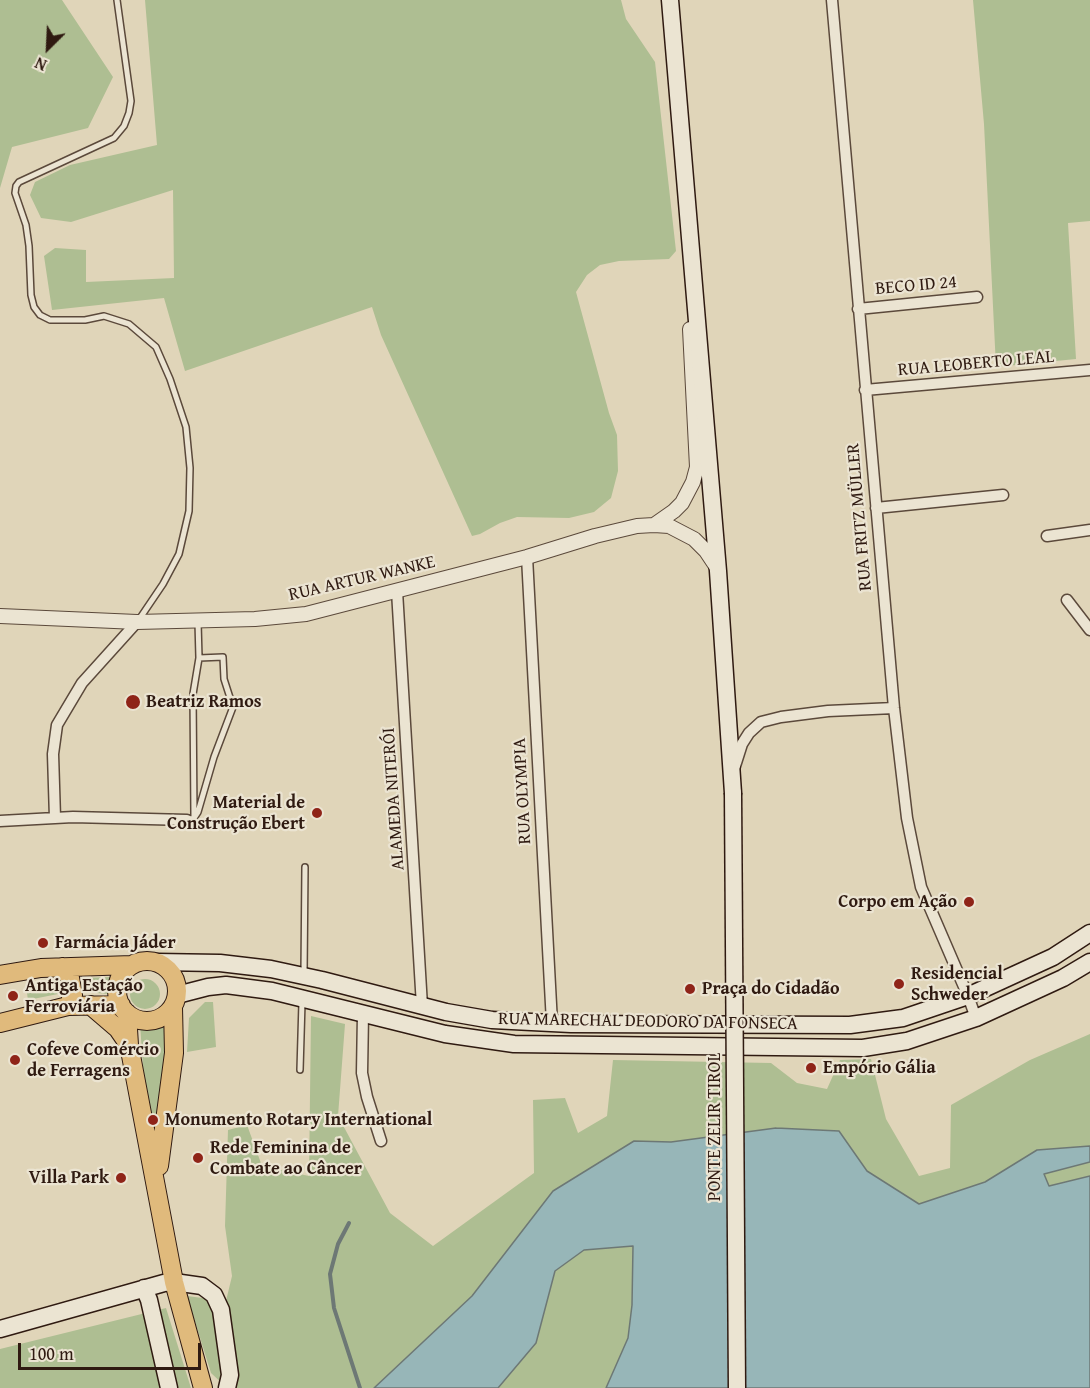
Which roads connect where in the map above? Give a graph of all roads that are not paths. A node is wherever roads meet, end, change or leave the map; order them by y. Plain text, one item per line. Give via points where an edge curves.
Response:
1 (117, 0) edge
2 (670, 0) edge
3 (832, 0) edge
4 (690, 235) junction
5 (977, 297) dead end
6 (858, 309) junction
7 (1090, 370) edge
8 (865, 390) junction
9 (1003, 495) dead end
10 (876, 508) junction
11 (654, 525) junction
12 (1090, 530) edge
13 (1047, 536) dead end
14 (527, 556) junction
15 (718, 571) junction
16 (397, 591) junction
17 (1067, 600) dead end
18 (0, 616) edge
19 (137, 622) junction
20 (198, 622) junction
21 (1090, 630) edge
22 (199, 658) junction
23 (894, 708) junction
24 (733, 772) junction
25 (732, 797) junction
26 (55, 818) junction
27 (190, 819) junction
28 (0, 821) edge
29 (305, 867) dead end
30 (1090, 933) edge
31 (156, 962) junction
32 (1090, 962) edge
33 (132, 965) junction
34 (62, 967) junction
35 (0, 975) edge
36 (304, 976) junction
37 (968, 996) junction
38 (303, 997) junction
39 (175, 1001) junction
40 (90, 1005) junction
41 (68, 1006) junction
42 (422, 1006) junction
43 (124, 1009) junction
44 (363, 1014) junction
45 (903, 1018) junction
46 (976, 1018) junction
47 (0, 1023) edge
48 (552, 1023) junction
49 (733, 1025) junction
50 (907, 1041) junction
51 (129, 1045) junction
52 (300, 1070) dead end
53 (381, 1141) dead end
54 (157, 1186) junction
55 (174, 1282) junction
56 (144, 1288) junction
57 (0, 1329) edge
58 (201, 1381) edge
59 (169, 1388) edge
60 (227, 1388) edge
61 (737, 1388) edge

1 - 19 lane via 131,101 124,126 114,138 19,182 15,193 26,225 34,307 50,320 85,321 104,316 129,324 156,347 186,427 189,511 179,554
2 - 4 main road, PONTE ZELIR TIROL
3 - 6 street, RUA FRITZ MÜLLER
4 - 11 street, RUA ARTUR WANKE via 689,311 698,467 682,503
4 - 15 main road, PONTE ZELIR TIROL
5 - 6 street, BECO ID 24
6 - 8 street, RUA FRITZ MÜLLER
7 - 8 street, RUA LEOBERTO LEAL
8 - 10 street, RUA FRITZ MÜLLER
9 - 10 street
10 - 23 street, RUA FRITZ MÜLLER
11 - 14 street, RUA ARTUR WANKE via 595,536
11 - 15 street, RUA ARTUR WANKE via 669,526 694,539
12 - 13 street
14 - 16 street, RUA ARTUR WANKE
14 - 48 street, RUA OLYMPIA
15 - 24 main road, PONTE ZELIR TIROL
16 - 20 street, RUA ARTUR WANKE via 306,614
16 - 42 street, ALAMEDA NITERÓI
17 - 21 street
18 - 19 street, RUA ARTUR WANKE
19 - 20 street, RUA ARTUR WANKE
19 - 26 street via 82,683 57,725 53,754
20 - 22 lane
22 - 27 lane via 193,694
22 - 27 lane via 223,657 224,679 233,707 198,812
23 - 24 street via 828,711 761,722 742,744
23 - 37 street, RUA FRITZ MÜLLER via 907,819 921,887
24 - 25 main road, PONTE ZELIR TIROL
25 - 49 street
25 - 61 main road, PONTE ZELIR TIROL, bridge
26 - 27 street
26 - 28 street
29 - 36 lane
30 - 37 main road, RUA MARECHAL DEODORO DA FONSECA via 1053,957
31 - 33 main road
31 - 36 main road, RUA MARECHAL DEODORO DA FONSECA via 220,963
31 - 39 main road via 173,975 177,985
32 - 46 main road, RUA MARECHAL DEODORO DA FONSECA
33 - 34 main road
33 - 43 main road via 120,978 118,997
34 - 35 main road
34 - 41 main road via 70,978 73,994
36 - 38 main road
36 - 42 main road, RUA MARECHAL DEODORO DA FONSECA
37 - 45 main road, RUA MARECHAL DEODORO DA FONSECA
37 - 46 street, RUA FRITZ MÜLLER
38 - 39 main road, RUA MARECHAL DEODORO DA FONSECA via 225,985 208,987
38 - 44 main road, RUA MARECHAL DEODORO DA FONSECA
38 - 52 lane
39 - 43 main road via 164,1016 152,1020 139,1019
39 - 54 main road via 174,1053
40 - 41 main road
40 - 43 main road
40 - 51 main road via 118,1029
41 - 47 main road
42 - 48 main road, RUA MARECHAL DEODORO DA FONSECA via 492,1020
43 - 51 main road
44 - 50 main road, RUA MARECHAL DEODORO DA FONSECA via 463,1038 514,1044 863,1048
44 - 53 street via 362,1073
45 - 49 main road, RUA MARECHAL DEODORO DA FONSECA via 850,1025
45 - 50 main road
46 - 50 main road, RUA MARECHAL DEODORO DA FONSECA
48 - 49 main road, RUA MARECHAL DEODORO DA FONSECA
51 - 54 main road
54 - 55 main road
55 - 56 main road
55 - 58 main road
55 - 60 main road via 202,1286 214,1295 229,1363
56 - 57 main road
56 - 59 main road

